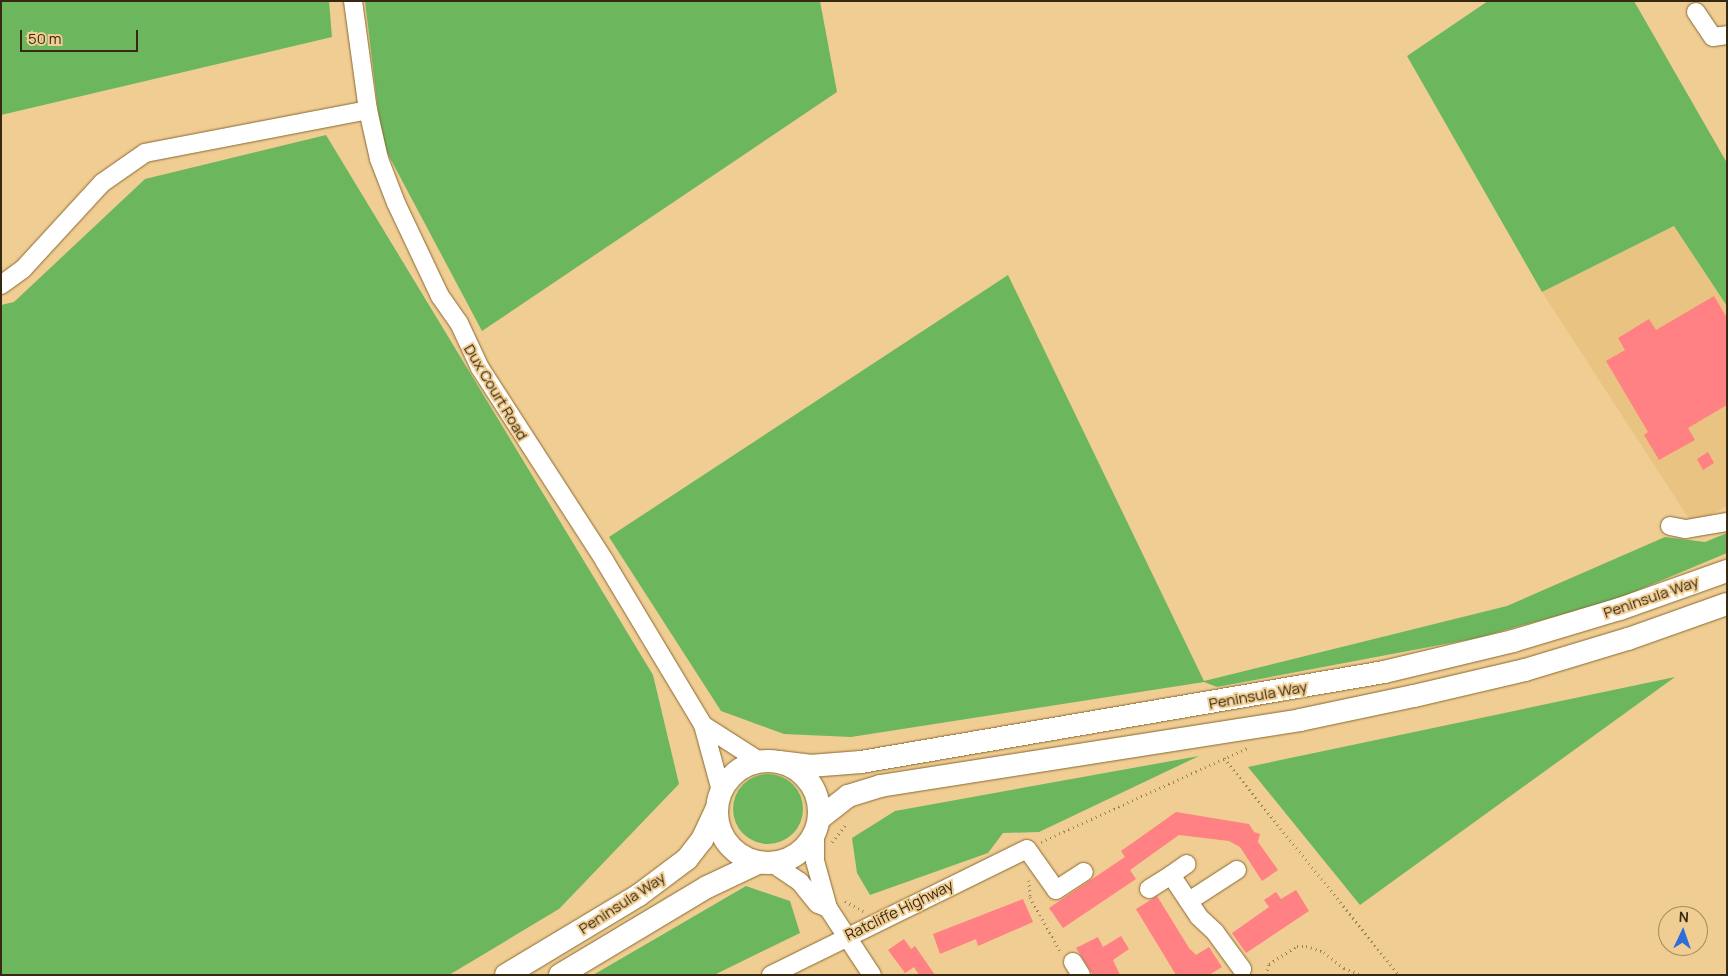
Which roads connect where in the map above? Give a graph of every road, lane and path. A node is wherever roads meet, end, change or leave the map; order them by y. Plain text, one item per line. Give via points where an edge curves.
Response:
1 (353, 1) edge
2 (1696, 12) dead end
3 (1727, 35) edge
4 (368, 110) junction
5 (1, 285) edge
6 (1727, 522) edge
7 (1670, 526) dead end
8 (1727, 571) edge
9 (1727, 604) edge
10 (703, 725) junction
11 (1233, 746) dead end
12 (1224, 758) junction
13 (769, 762) junction
14 (718, 801) junction
15 (850, 820) dead end
16 (818, 825) junction
17 (830, 848) dead end
18 (1027, 849) junction
19 (765, 863) junction
20 (1188, 864) dead end
21 (1237, 870) dead end
22 (1084, 872) dead end
23 (1171, 875) junction
24 (1149, 889) dead end
25 (1189, 901) junction
26 (834, 902) junction
27 (874, 924) junction
28 (846, 936) junction
29 (1077, 969) edge
30 (1240, 973) edge
31 (506, 975) edge
32 (560, 975) edge
33 (771, 975) edge
34 (872, 975) edge
35 (1266, 975) edge
36 (1361, 975) edge
37 (1399, 975) edge

1 - 4 street, Dux Court Road
2 - 3 street via 1713,37
4 - 5 street via 145,153 102,183 23,269
4 - 10 street, Dux Court Road via 379,159 396,203 471,352 604,560
6 - 7 street via 1686,529
8 - 13 main road, Peninsula Way via 1620,609 1513,641 1384,672 861,762 810,766
9 - 16 main road, Peninsula Way via 1562,658 1414,696 1300,720 880,786 848,796
10 - 13 street, Dux Court Road
10 - 14 street, Dux Court Road
11 - 12 path via 1250,746
12 - 18 path
12 - 37 path
13 - 14 main road via 733,774
13 - 16 main road via 802,774 812,786
14 - 19 main road via 723,838 734,850
14 - 31 main road, Peninsula Way via 702,840 687,859 638,895
15 - 17 path via 836,834
16 - 19 main road via 807,845 795,855
16 - 26 street via 815,861
18 - 22 street via 1056,890
18 - 27 street, Ratcliffe Highway
18 - 29 path via 1030,898 1065,961
19 - 26 street via 800,882 818,904
19 - 32 main road, Peninsula Way via 706,887
20 - 23 street
21 - 25 street
23 - 24 street
23 - 25 street
25 - 30 street via 1215,932
26 - 27 path via 867,911
26 - 28 street
27 - 28 street, Ratcliffe Highway
28 - 33 street, Ratcliffe Highway
28 - 34 street
35 - 36 path via 1269,964 1297,946 1306,946 1324,952 1344,968

